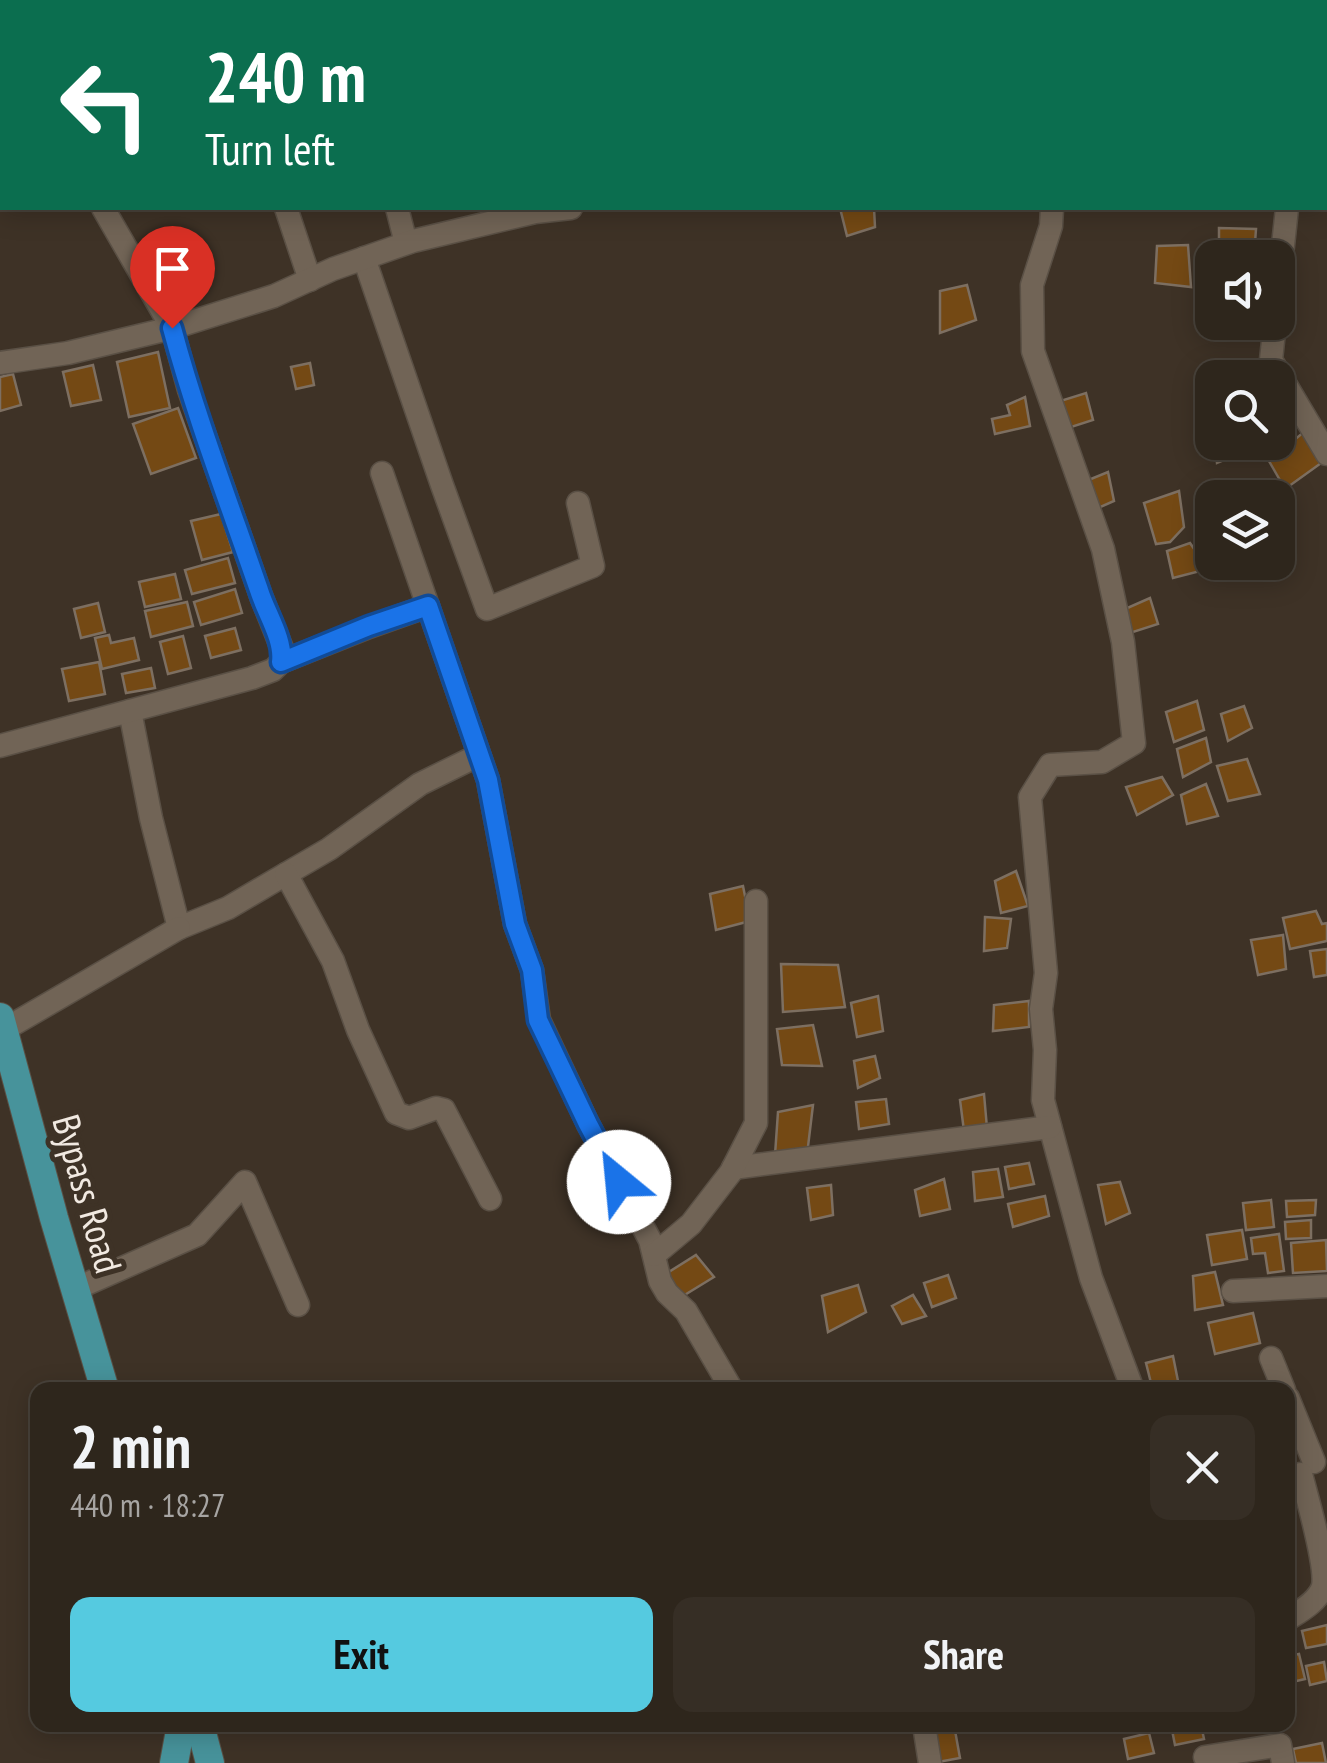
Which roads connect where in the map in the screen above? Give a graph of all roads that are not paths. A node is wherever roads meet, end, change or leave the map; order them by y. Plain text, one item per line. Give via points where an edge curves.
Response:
1 (104, 210) edge
2 (287, 210) edge
3 (397, 210) edge
4 (553, 210) edge
5 (1052, 210) edge
6 (1287, 210) edge
7 (1284, 240) edge
8 (406, 244) junction
9 (364, 258) junction
10 (310, 280) junction
11 (172, 328) junction
12 (1273, 340) edge
13 (0, 363) edge
14 (1327, 454) edge
15 (382, 473) dead end
16 (578, 503) dead end
17 (428, 606) junction
18 (281, 662) junction
19 (130, 711) junction
20 (0, 746) edge
21 (480, 755) junction
22 (286, 874) junction
23 (756, 901) dead end
24 (179, 928) junction
25 (1, 1026) edge
26 (1050, 1127) junction
27 (733, 1168) junction
28 (490, 1200) dead end
29 (654, 1255) junction
30 (1327, 1286) edge
31 (75, 1289) junction
32 (1233, 1291) dead end
33 (298, 1305) dead end
34 (1271, 1358) dead end
35 (103, 1382) edge
36 (727, 1382) edge
37 (1130, 1382) edge
38 (1281, 1382) edge
39 (1295, 1422) edge
40 (1308, 1468) edge
41 (1295, 1614) edge
42 (180, 1732) edge
43 (202, 1732) edge
44 (925, 1732) edge
45 (1205, 1757) dead end
46 (174, 1763) edge
47 (210, 1763) edge
48 (930, 1763) edge
49 (1283, 1763) edge

1 - 11 street
2 - 10 street
3 - 8 street
4 - 8 street
5 - 26 street via 1032,285 1032,351 1103,549 1124,642 1134,742 1102,762 1050,765 1030,797 1046,973 1043,1100
6 - 7 street
8 - 9 street
9 - 10 street
9 - 16 street via 487,609 593,566
10 - 11 street
11 - 13 street
11 - 18 street
12 - 14 street via 1271,360
15 - 17 street
17 - 18 street
17 - 21 street
18 - 19 street via 252,678
19 - 20 street
19 - 24 street
21 - 22 street via 420,784
21 - 29 street via 538,1020
22 - 24 street
22 - 28 street via 333,961 396,1112 409,1118 444,1110
23 - 27 street via 756,1123
24 - 25 street
25 - 31 main road, Bypass Road
26 - 27 street
26 - 37 street via 1091,1278
27 - 29 street via 691,1224
29 - 36 street via 660,1281
30 - 32 street
31 - 33 street via 197,1235 245,1182
31 - 35 main road, Bypass Road
34 - 38 street
39 - 40 street
40 - 41 street via 1323,1586
42 - 46 main road
43 - 47 main road
44 - 48 street
45 - 49 street via 1280,1745

